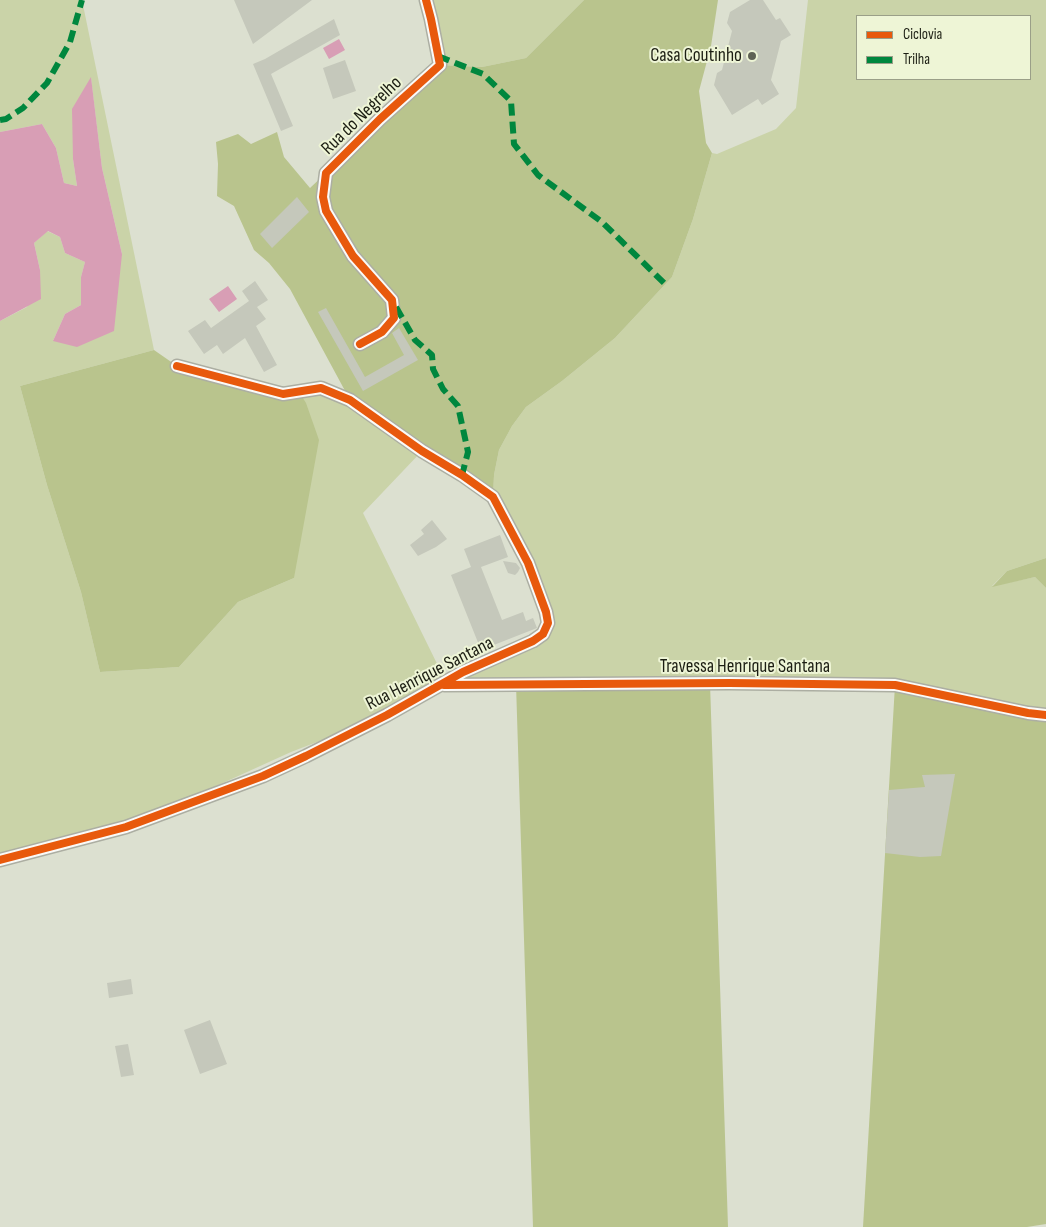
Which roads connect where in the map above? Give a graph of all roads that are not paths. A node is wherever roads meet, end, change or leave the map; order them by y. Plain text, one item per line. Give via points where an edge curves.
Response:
1 (426, 0) edge
2 (360, 344) dead end
3 (177, 366) dead end
4 (441, 685) junction
5 (1046, 716) edge
6 (0, 860) edge

1 - 2 street, Rua do Negrelho via 440,65 326,174 323,197 326,211 353,256 392,300 394,318 382,332
3 - 4 street, Rua Henrique Santana via 283,394 320,388 350,400 422,452 493,497 528,563 548,623 543,634 533,641
4 - 5 street, Travessa Henrique Santana via 895,685
4 - 6 street, Rua Henrique Santana via 263,776 126,827

